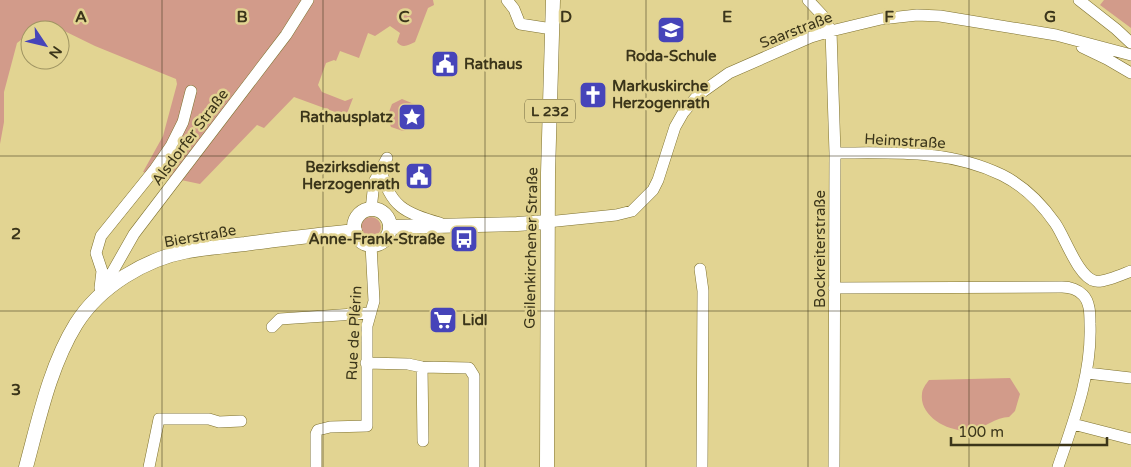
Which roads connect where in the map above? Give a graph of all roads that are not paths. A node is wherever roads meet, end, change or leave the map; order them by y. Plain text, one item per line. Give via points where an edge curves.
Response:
1 (308, 0) edge
2 (507, 0) edge
3 (553, 0) edge
4 (808, 0) edge
5 (1078, 0) edge
6 (552, 29) junction
7 (831, 30) junction
8 (1056, 35) junction
9 (1131, 43) edge
10 (1131, 55) edge
11 (1131, 73) edge
12 (191, 91) dead end
13 (835, 153) junction
14 (387, 158) dead end
15 (381, 169) junction
16 (371, 210) junction
17 (548, 222) junction
18 (452, 226) junction
19 (390, 227) junction
20 (355, 231) junction
21 (372, 245) junction
22 (700, 269) dead end
23 (1131, 271) edge
24 (834, 288) junction
25 (100, 295) junction
26 (370, 313) junction
27 (272, 327) dead end
28 (366, 363) junction
29 (422, 366) junction
30 (1087, 372) junction
31 (1131, 378) edge
32 (241, 421) dead end
33 (1073, 424) junction
34 (1131, 439) edge
35 (423, 441) dead end
36 (26, 467) edge
37 (149, 467) edge
38 (316, 467) edge
39 (474, 467) edge
40 (547, 467) edge
41 (702, 467) edge
42 (834, 467) edge
43 (1058, 467) edge

1 - 25 street, Alsdorfer Straße via 286,35 134,234
2 - 6 street via 520,24
3 - 6 main road, Geilenkirchener Straße / L 232
4 - 7 street
5 - 9 street
6 - 17 main road, Geilenkirchener Straße / L 232
7 - 8 street, Saarstraße via 917,15 960,18
7 - 13 street, Bockreiterstraße
7 - 17 street, Saarstraße via 729,73 698,94 682,112 653,190 632,211
8 - 10 street, Saarstraße
8 - 11 street
12 - 25 street via 183,122 171,146 102,236 96,253 102,271
13 - 23 street, Heimstraße via 930,154 964,161 1002,175 1019,185 1042,206 1088,278 1099,282
13 - 24 street, Bockreiterstraße
14 - 15 street
15 - 16 street via 374,182
15 - 18 street via 387,190 400,207 420,217
16 - 19 main road via 382,213
16 - 20 main road via 360,214 354,225
17 - 18 main road
17 - 40 main road, Geilenkirchener Straße / L 232
18 - 19 main road
19 - 21 main road via 382,242
20 - 21 main road via 360,241
20 - 25 main road, Bierstraße via 187,252 127,274
21 - 26 street, Rue de Plérin via 374,300
22 - 41 street via 703,291
24 - 30 street via 1062,287 1078,291 1086,300 1090,314
24 - 42 street, Bockreiterstraße
25 - 36 main road, Bierstraße via 76,324 63,350
26 - 27 street via 280,319
26 - 28 street, Rue de Plérin
28 - 29 street
28 - 38 street, Rue de Plérin via 367,426 318,430
29 - 35 street
29 - 39 street via 469,368 472,372
30 - 31 street
30 - 33 street
32 - 37 street via 159,419
33 - 34 street
33 - 43 street

